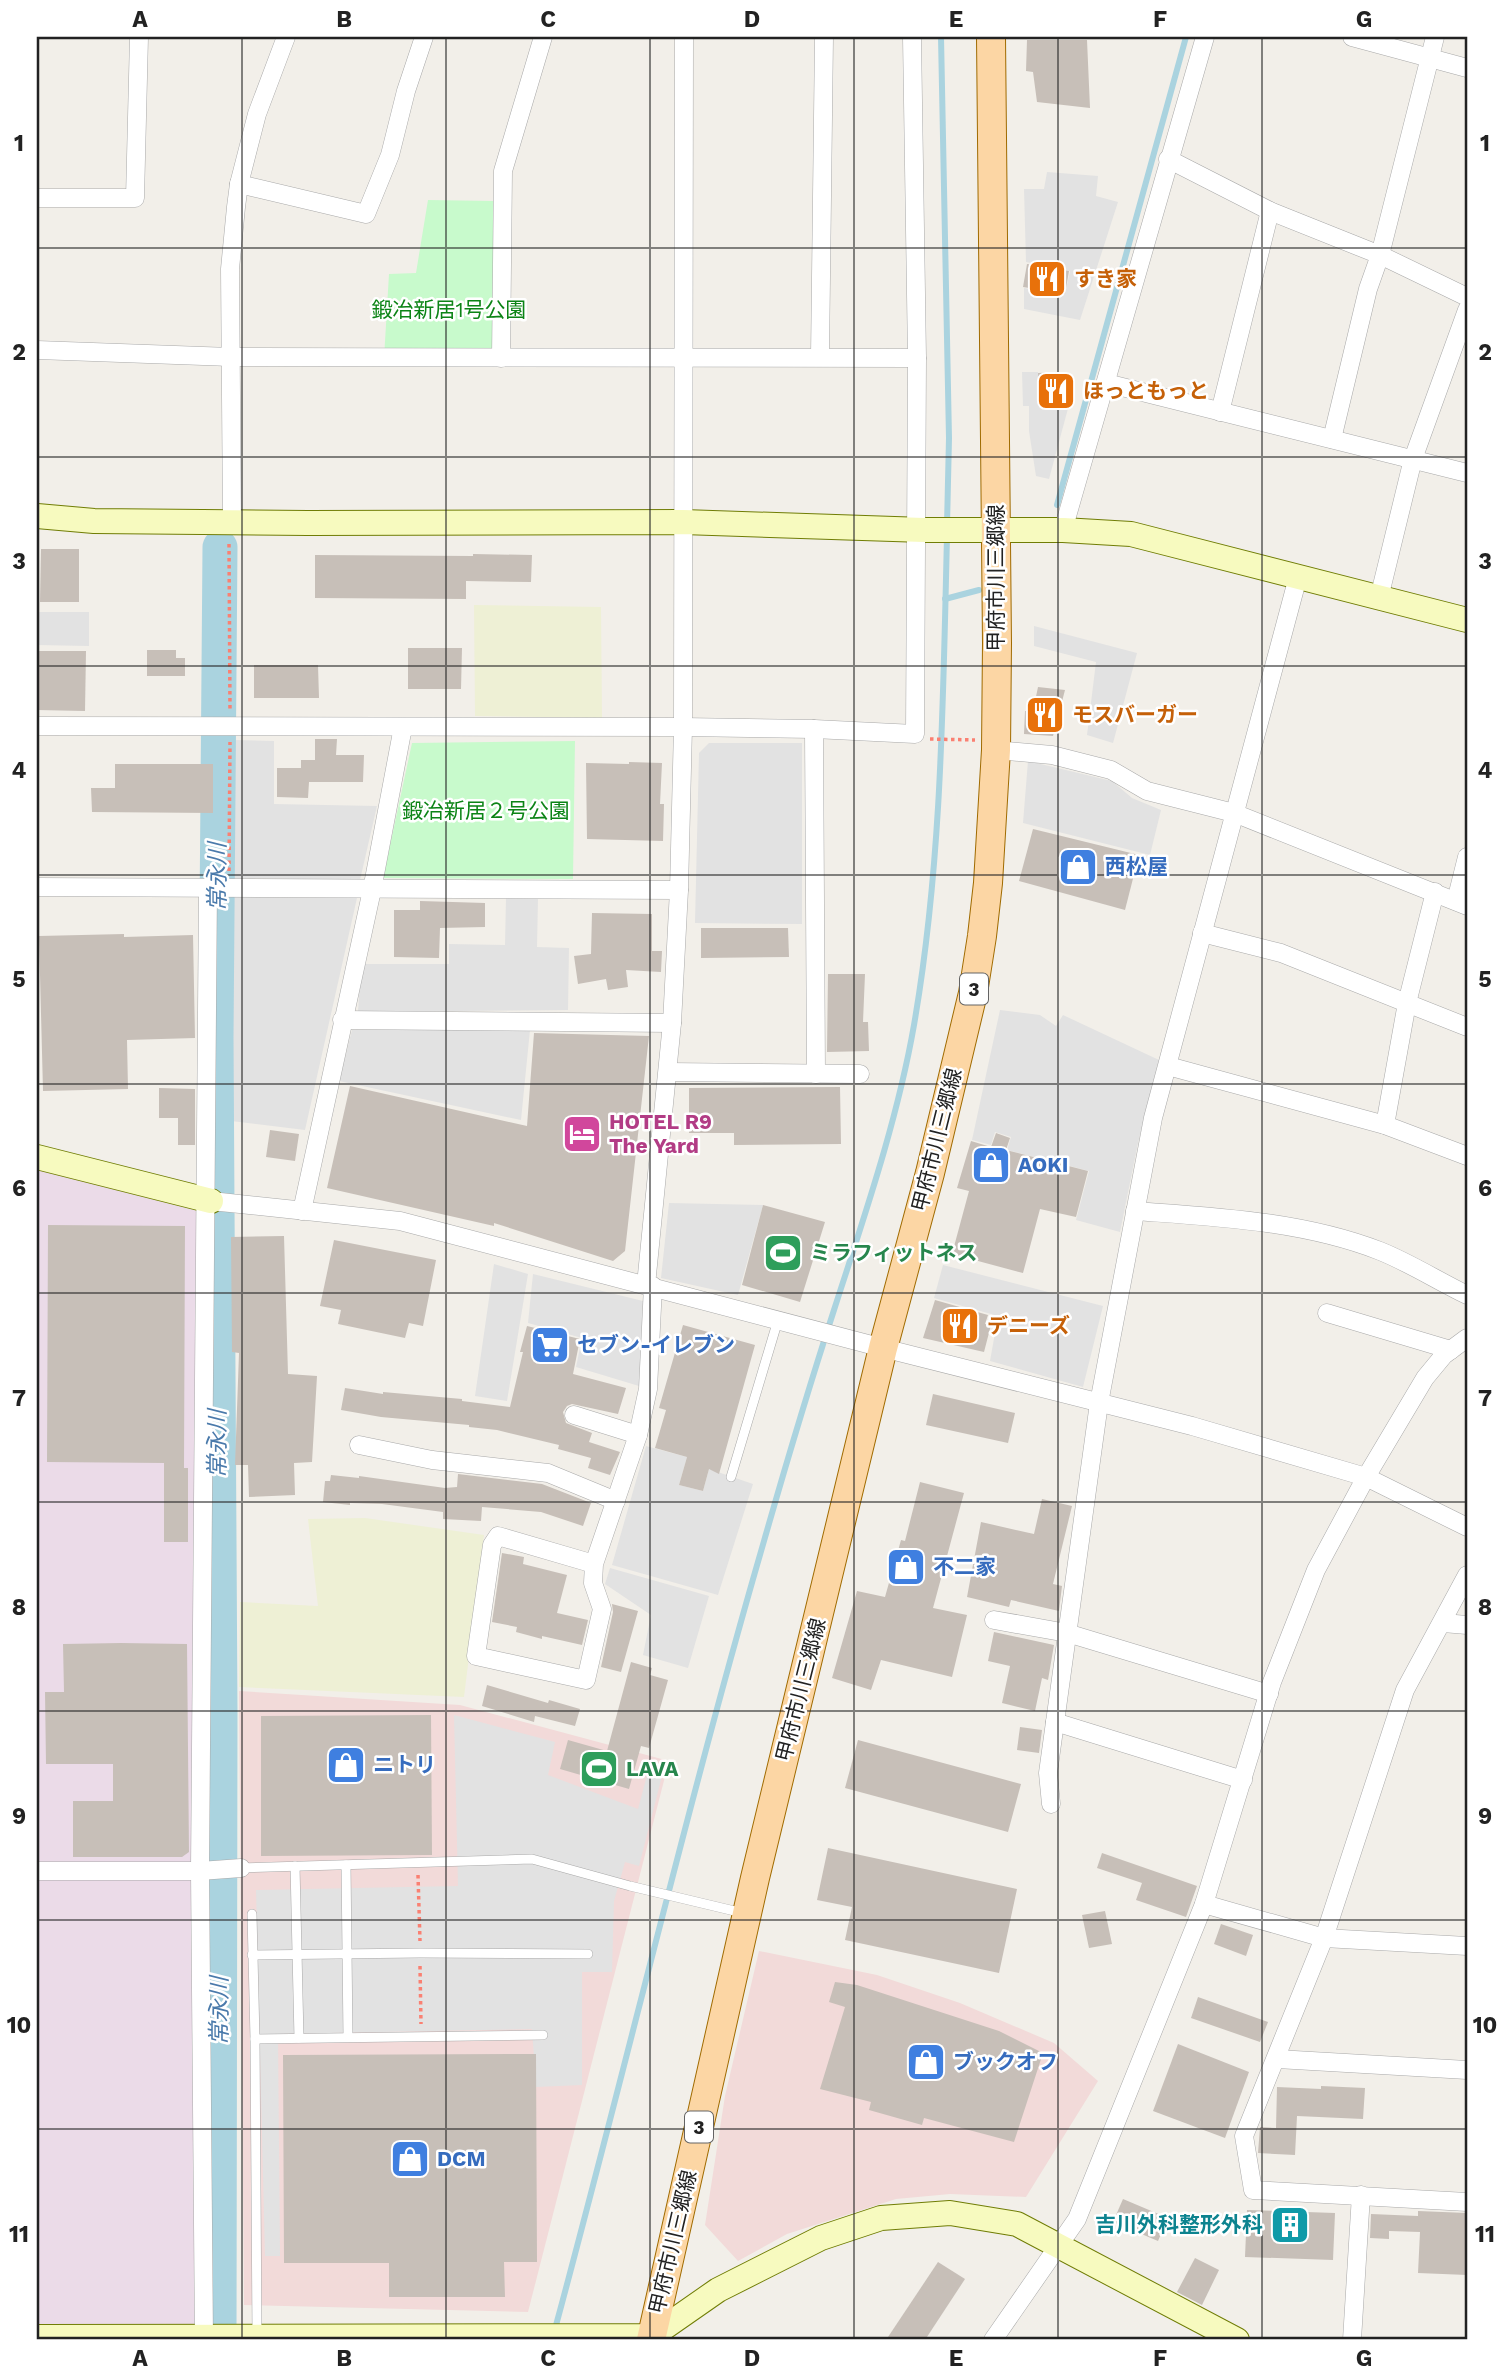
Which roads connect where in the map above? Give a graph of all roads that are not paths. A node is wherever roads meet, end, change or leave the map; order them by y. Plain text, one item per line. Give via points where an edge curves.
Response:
1 (139, 37) edge
2 (286, 37) edge
3 (424, 37) edge
4 (543, 37) edge
5 (684, 37) edge
6 (824, 37) edge
7 (912, 37) edge
8 (991, 37) edge
9 (1205, 37) edge
10 (1352, 37) edge
11 (1434, 37) edge
12 (1429, 58) junction
13 (1467, 68) edge
14 (1168, 159) junction
15 (239, 184) junction
16 (37, 198) edge
17 (1270, 211) junction
18 (1380, 255) junction
19 (1467, 297) edge
20 (1467, 310) edge
21 (37, 350) edge
22 (820, 356) junction
23 (231, 357) junction
24 (685, 357) junction
25 (501, 358) junction
26 (917, 358) junction
27 (1106, 383) junction
28 (1220, 412) junction
29 (1332, 439) junction
30 (1413, 459) junction
31 (1467, 473) edge
32 (37, 516) edge
33 (232, 522) junction
34 (683, 522) junction
35 (920, 529) junction
36 (984, 530) junction
37 (1063, 530) junction
38 (1298, 577) junction
39 (1379, 598) junction
40 (1467, 620) edge
41 (37, 726) edge
42 (403, 727) junction
43 (683, 727) junction
44 (814, 729) junction
45 (996, 750) junction
46 (1234, 813) junction
47 (1467, 856) edge
48 (37, 887) edge
49 (216, 888) junction
50 (372, 890) junction
51 (679, 890) junction
52 (1435, 892) junction
53 (1462, 904) edge
54 (1202, 933) junction
55 (1407, 1003) junction
56 (342, 1020) junction
57 (672, 1023) junction
58 (1467, 1027) edge
59 (1168, 1066) junction
60 (668, 1072) junction
61 (816, 1074) junction
62 (860, 1074) dead end
63 (1385, 1125) junction
64 (1467, 1156) edge
65 (37, 1157) edge
66 (216, 1201) junction
67 (302, 1210) junction
68 (1135, 1211) junction
69 (650, 1286) junction
70 (1467, 1295) edge
71 (1326, 1312) dead end
72 (779, 1319) junction
73 (1467, 1339) edge
74 (883, 1348) junction
75 (1451, 1350) junction
76 (1099, 1402) junction
77 (574, 1415) dead end
78 (638, 1435) junction
79 (359, 1445) dead end
80 (731, 1477) dead end
81 (1366, 1477) junction
82 (616, 1501) junction
83 (1467, 1527) edge
84 (594, 1563) junction
85 (1467, 1576) edge
86 (994, 1620) dead end
87 (1443, 1623) junction
88 (1467, 1625) edge
89 (1067, 1633) junction
90 (1269, 1694) junction
91 (1055, 1722) junction
92 (1243, 1780) junction
93 (1051, 1804) dead end
94 (346, 1865) junction
95 (295, 1866) junction
96 (241, 1868) joint
97 (37, 1871) edge
98 (200, 1871) junction
99 (1204, 1904) junction
100 (252, 1914) dead end
101 (747, 1914) junction
102 (1324, 1938) junction
103 (1467, 1946) edge
104 (347, 1954) junction
105 (588, 1954) dead end
106 (253, 1955) junction
107 (296, 1955) junction
108 (543, 2035) dead end
109 (348, 2037) junction
110 (299, 2038) junction
111 (255, 2039) junction
112 (1277, 2059) junction
113 (1467, 2070) edge
114 (1360, 2196) junction
115 (1467, 2202) edge
116 (1058, 2246) junction
117 (1009, 2316) junction
118 (37, 2337) edge
119 (257, 2337) junction
120 (651, 2338) edge
121 (204, 2339) edge
122 (993, 2340) edge
123 (1009, 2340) edge
124 (1237, 2340) edge
125 (1352, 2340) edge

1 - 16 street via 135,198
2 - 15 street via 257,114
3 - 15 street via 390,155 366,214
4 - 25 street via 503,171
5 - 24 street
6 - 22 street
7 - 26 street
8 - 36 main road, 甲府市川三郷線 / 3
9 - 14 street
10 - 12 street
11 - 12 street
12 - 13 street
12 - 18 street
14 - 17 street
14 - 27 street
15 - 23 street via 230,270
17 - 18 street
17 - 28 street
18 - 19 street
18 - 29 street
20 - 30 street
21 - 23 street
22 - 24 street
22 - 26 street
23 - 25 street
23 - 33 street
24 - 25 street
24 - 34 street
26 - 35 street
27 - 28 street
27 - 37 street
28 - 29 street
29 - 30 street
30 - 31 street
30 - 39 street
32 - 33 street
33 - 34 street
34 - 35 street
34 - 43 street
35 - 36 street
35 - 44 street via 915,733
36 - 37 street
36 - 45 main road, 甲府市川三郷線 / 3
37 - 38 street via 1131,534
38 - 39 street
38 - 46 street
39 - 40 street
41 - 42 street
42 - 43 street
42 - 50 street
43 - 44 street
43 - 51 street
44 - 61 street
45 - 46 street via 1052,755 1111,770 1147,791
45 - 74 main road, 甲府市川三郷線 / 3 via 988,883 973,993
46 - 52 street
46 - 54 street
47 - 53 street
48 - 49 street
49 - 50 street
49 - 66 street
50 - 51 street
50 - 56 street
51 - 57 street
52 - 53 street
52 - 55 street
54 - 55 street via 1281,953
54 - 59 street
55 - 58 street
55 - 63 street
56 - 57 street
56 - 67 street
57 - 60 street
59 - 63 street
59 - 68 street
60 - 61 street
60 - 69 street
61 - 62 street
63 - 64 street
65 - 66 street
66 - 67 street
66 - 98 street
67 - 69 street via 400,1221
68 - 70 street via 1302,1229 1380,1251
68 - 76 street
69 - 72 street
69 - 78 street via 648,1389
71 - 75 street
72 - 74 street
72 - 80 lane
73 - 75 street
74 - 76 street
74 - 101 main road, 甲府市川三郷線 / 3
75 - 81 street via 1425,1378
76 - 81 street
76 - 89 street
77 - 78 street
78 - 82 street
79 - 82 street via 432,1460 548,1473
81 - 83 street
81 - 90 street via 1317,1570
82 - 84 street
84 - 84 street via 498,1536 492,1545 477,1656 586,1680 602,1609 593,1583
85 - 87 street
86 - 89 street
87 - 88 street
87 - 102 street via 1405,1690
89 - 90 street
89 - 91 street
90 - 92 street
91 - 92 street
91 - 93 street via 1048,1773
92 - 99 street
94 - 95 lane
94 - 101 lane via 532,1859
94 - 104 lane
95 - 96 lane
95 - 107 lane
96 - 98 street
97 - 98 street
98 - 121 street
99 - 102 street
99 - 116 street via 1077,2219
100 - 106 lane
101 - 120 main road, 甲府市川三郷線 / 3
102 - 103 street
102 - 112 street
104 - 105 lane
104 - 107 lane
104 - 109 lane
106 - 107 lane
106 - 111 lane
107 - 110 lane
108 - 109 lane
109 - 110 lane
110 - 111 lane
111 - 119 lane
112 - 113 street
112 - 114 street via 1244,2136 1253,2190
114 - 115 street
114 - 125 street
116 - 117 street
116 - 120 street via 1017,2224 964,2215 881,2218 821,2238 718,2290
116 - 124 street
117 - 122 street
117 - 123 street
118 - 121 street
119 - 120 street
119 - 121 street

